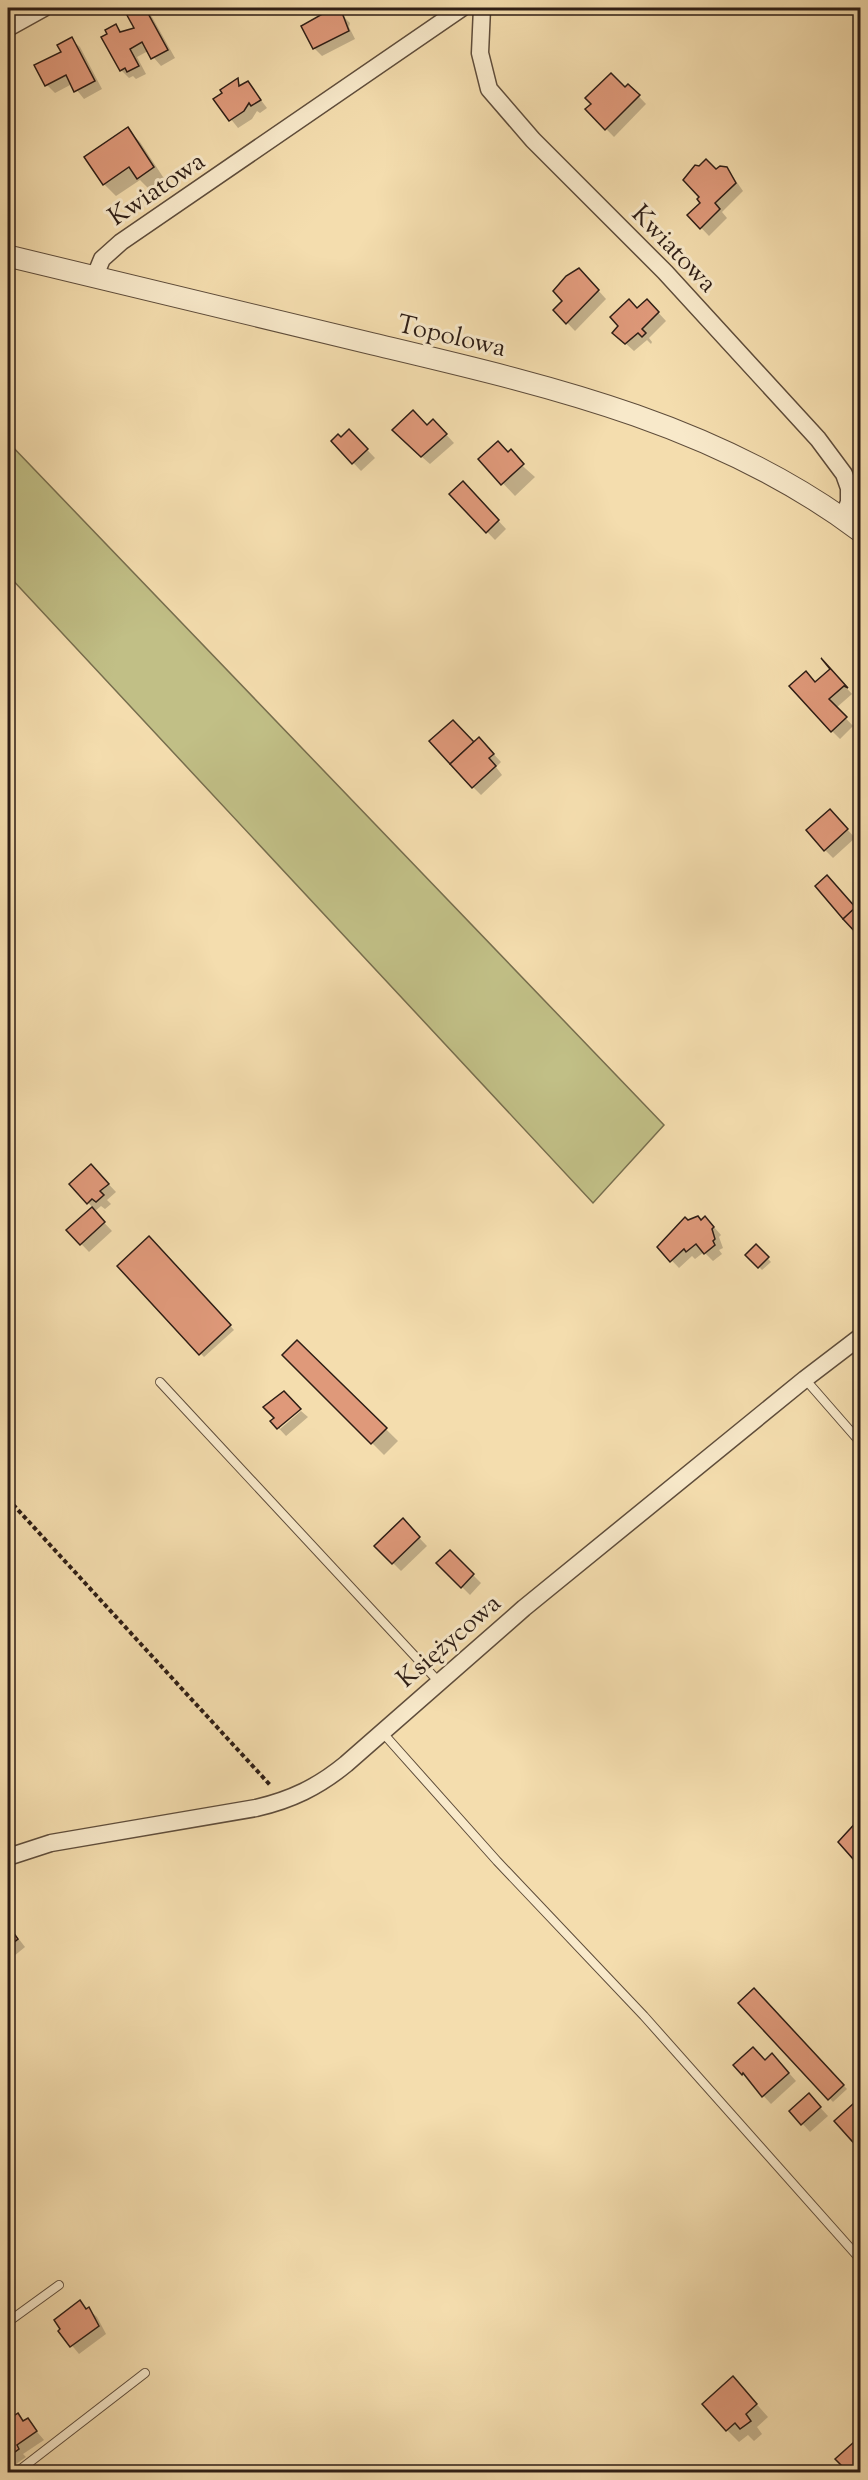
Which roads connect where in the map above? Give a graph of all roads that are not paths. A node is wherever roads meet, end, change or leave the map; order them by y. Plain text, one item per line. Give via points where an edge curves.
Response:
1 (44, 8) edge
2 (462, 8) edge
3 (483, 8) edge
4 (8, 28) edge
5 (8, 256) edge
6 (95, 276) junction
7 (843, 518) junction
8 (861, 531) edge
9 (861, 1337) edge
10 (805, 1379) junction
11 (160, 1382) dead end
12 (861, 1442) edge
13 (438, 1681) junction
14 (382, 1732) junction
15 (8, 1856) edge
16 (861, 2259) edge
17 (59, 2285) dead end
18 (8, 2322) edge
19 (145, 2373) dead end
20 (17, 2472) edge

1 - 4 street
2 - 6 street, Kwiatowa via 120,242 102,259
3 - 7 street, Kwiatowa via 480,53 489,89 818,439 836,461 849,488
5 - 6 street, Topolowa
6 - 7 street, Topolowa via 578,394 713,446 782,480
7 - 8 street, Topolowa
9 - 10 street, Księżycowa
10 - 12 lane
10 - 13 street, Księżycowa
11 - 13 lane
13 - 14 street, Księżycowa
14 - 15 street, Księżycowa via 331,1777 279,1802 51,1843
14 - 16 lane
17 - 18 lane
19 - 20 lane

